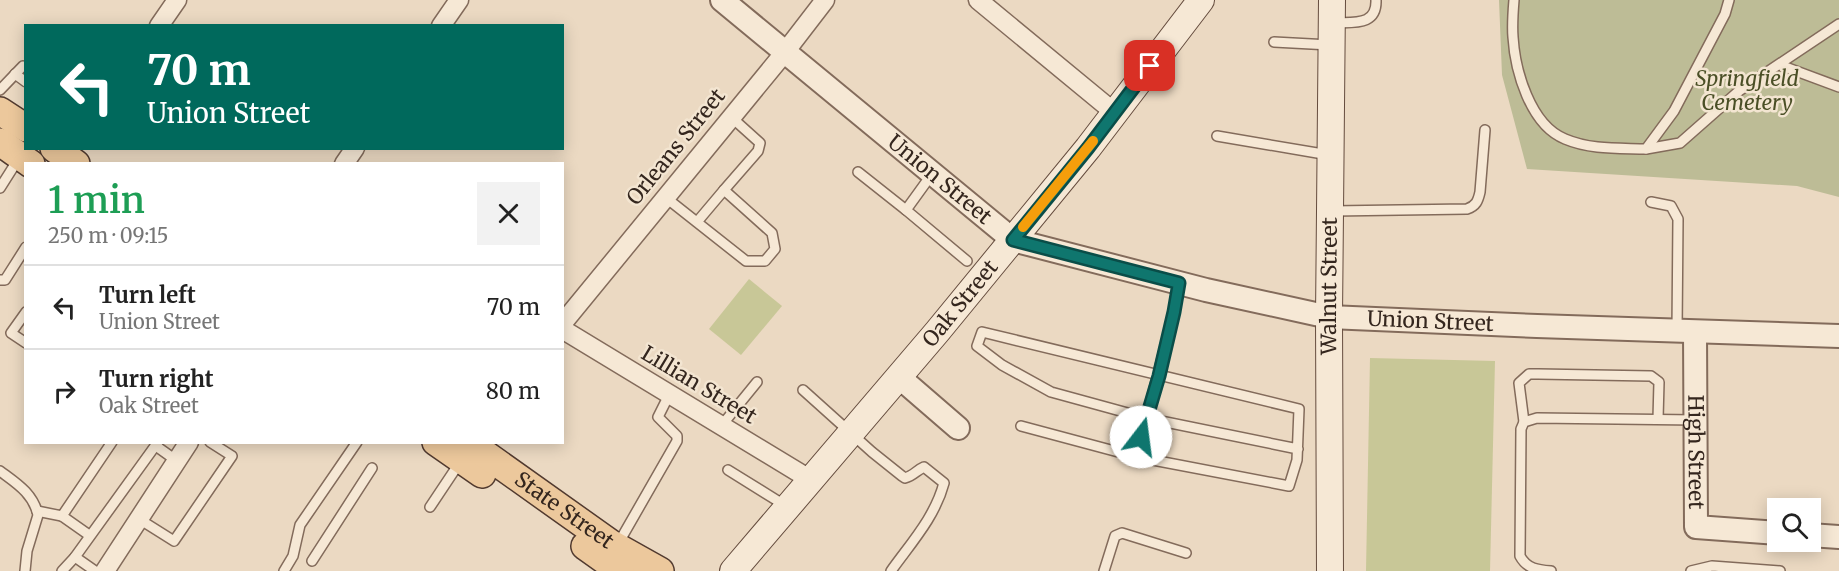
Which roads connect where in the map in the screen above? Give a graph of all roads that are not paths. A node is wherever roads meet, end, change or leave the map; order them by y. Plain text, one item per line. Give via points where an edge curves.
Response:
1 (177, 0) edge
2 (459, 0) edge
3 (722, 0) edge
4 (825, 0) edge
5 (978, 0) edge
6 (1201, 0) edge
7 (1376, 0) edge
8 (1514, 0) edge
9 (1729, 0) edge
10 (1332, 23) edge
11 (160, 24) edge
12 (442, 24) edge
13 (1839, 24) edge
14 (1274, 42) dead end
15 (785, 52) junction
16 (1780, 65) junction
17 (23, 66) dead end
18 (15, 74) junction
19 (24, 81) edge
20 (1839, 87) edge
21 (0, 90) edge
22 (0, 111) edge
23 (1115, 113) junction
24 (730, 116) junction
25 (24, 127) edge
26 (1485, 130) dead end
27 (1217, 136) dead end
28 (1646, 148) junction
29 (17, 154) edge
30 (1331, 156) junction
31 (858, 172) dead end
32 (932, 174) junction
33 (0, 188) edge
34 (724, 190) junction
35 (665, 197) junction
36 (1651, 202) dead end
37 (906, 210) junction
38 (1330, 211) junction
39 (697, 222) junction
40 (1013, 240) junction
41 (24, 250) edge
42 (967, 261) dead end
43 (0, 279) edge
44 (1179, 283) junction
45 (24, 315) edge
46 (1329, 317) junction
47 (564, 322) edge
48 (564, 330) edge
49 (1686, 331) junction
50 (1839, 336) edge
51 (24, 342) edge
52 (1159, 376) junction
53 (899, 377) junction
54 (757, 382) dead end
55 (803, 390) dead end
56 (670, 393) junction
57 (1146, 418) junction
58 (1658, 420) junction
59 (1696, 420) junction
60 (1524, 422) junction
61 (722, 425) junction
62 (1021, 426) dead end
63 (958, 428) dead end
64 (851, 434) junction
65 (111, 444) edge
66 (157, 444) edge
67 (188, 444) edge
68 (213, 444) edge
69 (356, 444) edge
70 (449, 444) edge
71 (468, 447) edge
72 (1298, 449) junction
73 (1137, 457) junction
74 (177, 461) junction
75 (372, 468) dead end
76 (728, 470) dead end
77 (0, 471) edge
78 (812, 480) junction
79 (430, 507) dead end
80 (788, 508) junction
81 (37, 511) junction
82 (62, 516) junction
83 (139, 519) junction
84 (1767, 532) edge
85 (89, 535) junction
86 (1821, 536) edge
87 (1839, 537) edge
88 (1186, 553) dead end
89 (75, 557) junction
90 (312, 561) dead end
91 (612, 563) edge
92 (1703, 570) edge
93 (26, 571) edge
94 (62, 571) edge
95 (94, 571) edge
96 (105, 571) edge
97 (284, 571) edge
98 (660, 571) edge
99 (733, 571) edge
100 (891, 571) edge
101 (1104, 571) edge
102 (1330, 571) edge
103 (1551, 571) edge
104 (1691, 571) edge
105 (1780, 571) edge

1 - 11 street
2 - 12 street
3 - 15 street, Union Street
4 - 15 street, Orleans Street
5 - 23 street
6 - 23 main road, Oak Street
7 - 10 lane via 1377,10 1371,18
8 - 28 lane via 1513,36 1521,83 1541,121 1563,139 1595,148
9 - 28 lane via 1674,111
10 - 14 lane
10 - 30 main road, Walnut Street
13 - 16 lane
15 - 24 street, Orleans Street
15 - 32 street, Union Street
16 - 20 lane
16 - 28 lane via 1739,92 1680,143
17 - 18 lane
18 - 19 lane
18 - 21 lane
22 - 25 main road
23 - 40 main road, Oak Street
24 - 34 lane via 760,143 758,151
24 - 35 street, Orleans Street
26 - 38 lane via 1480,192 1473,207
27 - 30 lane
29 - 33 lane
30 - 38 main road, Walnut Street
31 - 37 lane
32 - 37 lane
32 - 40 street, Union Street
34 - 39 lane
34 - 39 lane via 772,233 774,249 765,261 746,261
35 - 39 lane
35 - 47 street, Orleans Street
36 - 49 lane via 1671,206 1678,219
37 - 42 lane
38 - 46 main road, Walnut Street
40 - 44 street, Union Street
40 - 53 main road, Oak Street
41 - 43 lane via 4,280
44 - 46 street, Union Street
44 - 52 lane
45 - 51 lane via 11,333
46 - 49 street, Union Street
46 - 102 main road, Walnut Street
48 - 56 street, Lillian Street
49 - 50 street, Union Street
49 - 59 street, High Street
52 - 57 lane
52 - 57 lane via 982,332 977,346 1052,392
52 - 72 lane via 1299,409
53 - 63 street
53 - 64 main road, Oak Street
54 - 61 lane
55 - 64 lane
56 - 61 street, Lillian Street
56 - 91 lane via 658,417 677,436 677,441
57 - 72 lane
57 - 73 lane
58 - 59 lane
58 - 60 lane via 1537,418
58 - 60 lane via 1659,382 1651,376 1529,374 1519,383
59 - 84 street, High Street via 1696,528
60 - 103 lane via 1520,556 1526,565
61 - 78 street, Lillian Street
62 - 73 lane
64 - 78 main road, Oak Street
64 - 100 lane via 905,478 924,467 944,483 931,517
65 - 82 lane
66 - 74 lane
66 - 85 lane
67 - 74 street
68 - 83 lane via 232,456 174,541
69 - 97 lane via 300,525 293,556
70 - 71 main road, State Street
71 - 79 lane
71 - 91 main road, State Street
72 - 73 lane via 1289,486
74 - 83 street
75 - 90 lane
76 - 80 lane
77 - 81 lane via 26,491
78 - 80 main road, Oak Street
80 - 99 main road, Oak Street
81 - 82 lane
81 - 93 lane
82 - 85 lane
83 - 96 street
85 - 89 lane
86 - 87 street
88 - 101 lane via 1117,533
89 - 94 lane
89 - 95 lane
91 - 98 main road, State Street
92 - 104 lane
92 - 105 lane via 1713,566

